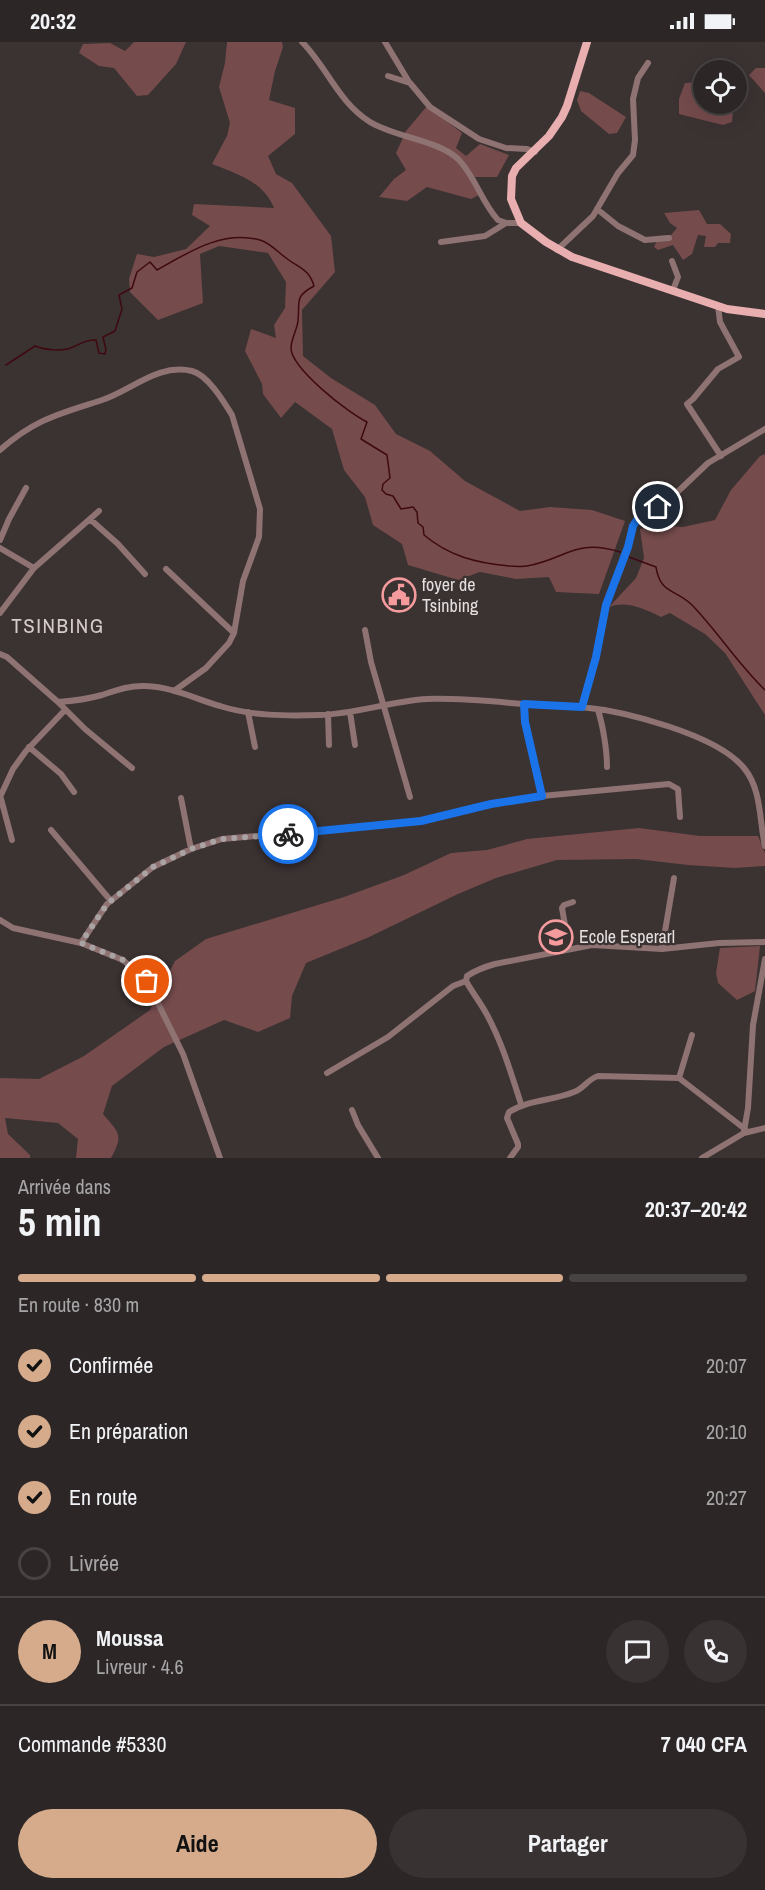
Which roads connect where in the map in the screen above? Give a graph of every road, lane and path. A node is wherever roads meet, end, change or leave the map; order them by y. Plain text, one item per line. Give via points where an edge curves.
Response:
1 (302, 42) edge
2 (385, 42) edge
3 (587, 42) edge
4 (648, 63) dead end
5 (388, 76) dead end
6 (410, 83) junction
7 (535, 152) junction
8 (597, 209) junction
9 (506, 223) junction
10 (521, 223) junction
11 (669, 238) dead end
12 (441, 242) dead end
13 (557, 249) junction
14 (672, 261) dead end
15 (673, 290) junction
16 (718, 306) junction
17 (765, 314) edge
18 (765, 429) edge
19 (0, 450) edge
20 (721, 456) junction
21 (26, 488) dead end
22 (99, 511) dead end
23 (91, 520) junction
24 (1, 535) edge
25 (0, 548) edge
26 (34, 568) junction
27 (166, 569) dead end
28 (145, 574) dead end
29 (0, 613) edge
30 (365, 630) dead end
31 (234, 633) junction
32 (0, 654) edge
33 (174, 691) junction
34 (58, 702) junction
35 (524, 704) junction
36 (384, 705) junction
37 (582, 707) junction
38 (65, 710) junction
39 (598, 710) junction
40 (248, 712) junction
41 (350, 712) junction
42 (328, 714) junction
43 (330, 745) dead end
44 (355, 745) dead end
45 (29, 747) junction
46 (255, 747) dead end
47 (607, 767) dead end
48 (132, 768) dead end
49 (74, 792) dead end
50 (0, 796) edge
51 (542, 796) junction
52 (410, 797) dead end
53 (181, 798) dead end
54 (680, 817) dead end
55 (51, 830) dead end
56 (12, 840) dead end
57 (765, 846) edge
58 (191, 849) junction
59 (675, 878) dead end
60 (111, 901) junction
61 (573, 902) dead end
62 (0, 920) edge
63 (765, 942) edge
64 (81, 943) junction
65 (569, 948) junction
66 (662, 949) junction
67 (765, 959) edge
68 (466, 981) junction
69 (692, 1035) dead end
70 (327, 1073) dead end
71 (679, 1078) junction
72 (521, 1104) junction
73 (352, 1110) dead end
74 (765, 1128) edge
75 (744, 1131) junction
76 (220, 1158) edge
77 (378, 1158) edge
78 (510, 1158) edge
79 (702, 1158) edge

1 - 9 street via 342,98 360,114 376,125 457,159 494,215
2 - 6 street
3 - 7 main road via 564,111
4 - 8 street via 638,78 633,99 633,155
5 - 6 street
6 - 7 street via 430,107 479,139
7 - 10 main road via 512,176 511,199
8 - 11 street via 645,240
8 - 13 street
9 - 10 street
9 - 12 street via 485,236
10 - 13 main road
13 - 15 main road
14 - 15 street via 678,277
15 - 16 main road
16 - 17 main road
16 - 20 street via 720,322 739,357 718,369 687,404
18 - 20 street
19 - 31 street via 36,424 102,400 148,377 178,370 196,372 232,415 260,509 259,537 243,581
20 - 37 street via 633,526 606,605
21 - 24 street
22 - 23 street
23 - 26 street
23 - 28 street
25 - 26 street
26 - 29 street
27 - 31 street
30 - 36 street
31 - 33 street via 216,659
32 - 34 street
33 - 34 street via 129,687
33 - 40 street
34 - 38 street
35 - 36 street via 425,699
35 - 37 street
35 - 51 street
36 - 41 street
36 - 52 street
37 - 39 street
38 - 45 street
38 - 48 street
39 - 47 street
39 - 57 street via 677,728 734,759 744,768 758,798
40 - 42 street
40 - 46 street
41 - 42 street
41 - 44 street
42 - 43 street
45 - 49 street via 61,774
45 - 50 street
50 - 56 street
51 - 54 street via 669,784 678,789
51 - 58 street via 421,821 222,839
53 - 58 street
55 - 60 street
58 - 60 street via 153,867
59 - 66 street
60 - 64 street
61 - 65 street via 562,908
62 - 64 street via 13,928
63 - 66 street
64 - 76 street via 123,960 147,981 183,1054
65 - 66 street via 610,945
65 - 68 street via 480,968
67 - 75 street via 753,1025
68 - 70 street via 453,986 388,1036
68 - 72 street via 500,1042
69 - 71 street
71 - 72 street via 598,1076 575,1092
71 - 75 street
72 - 78 street via 507,1114 518,1144
73 - 77 street
74 - 75 street
75 - 79 street

